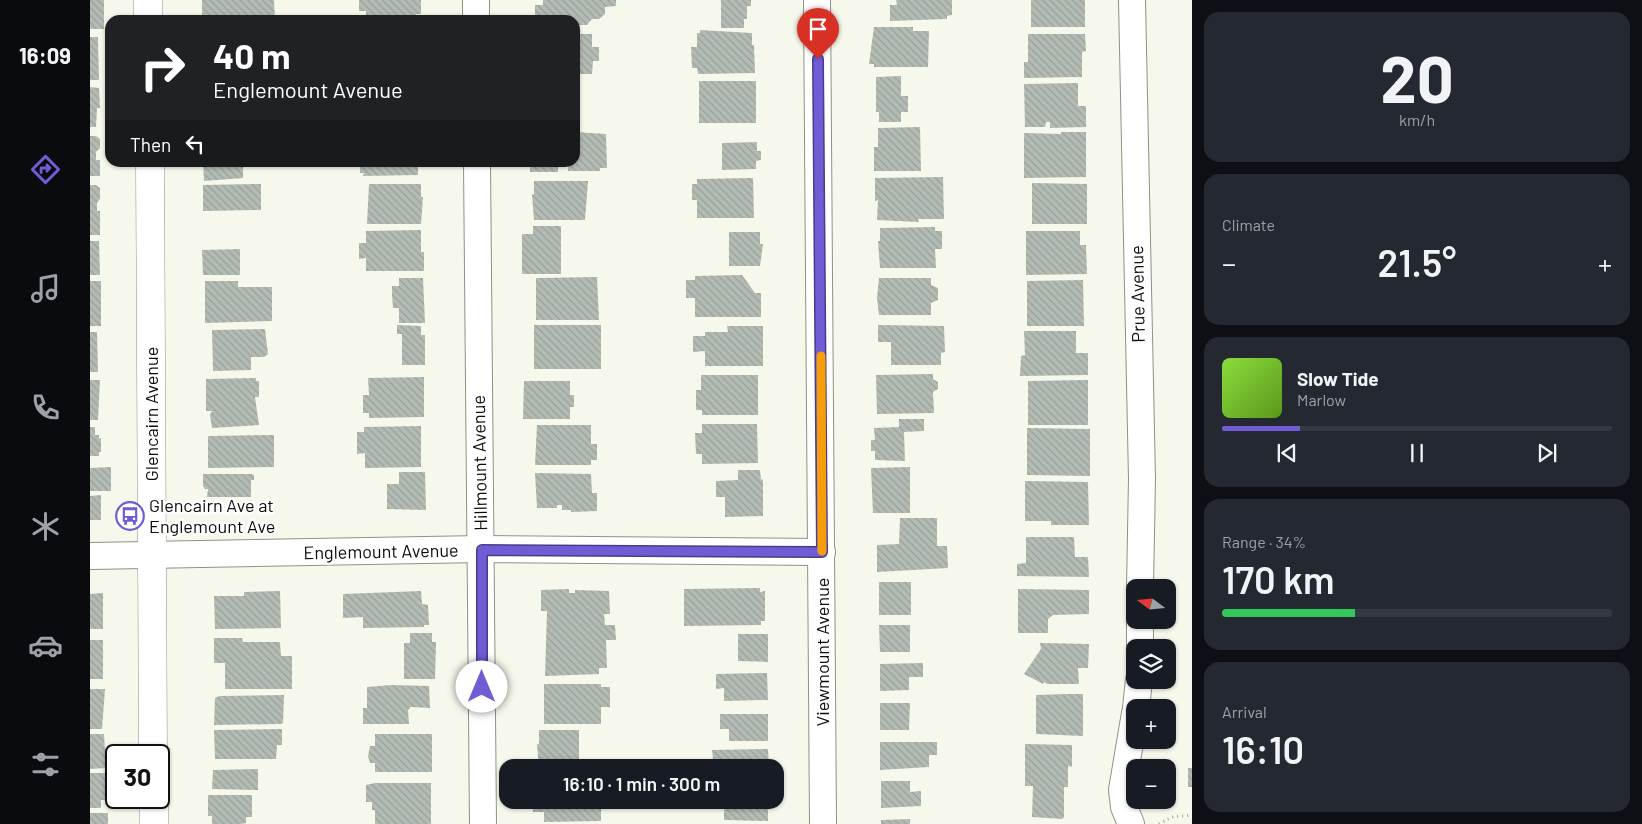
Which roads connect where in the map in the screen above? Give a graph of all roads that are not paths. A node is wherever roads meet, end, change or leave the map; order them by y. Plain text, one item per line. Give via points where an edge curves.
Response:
1 (148, 0) edge
2 (476, 0) edge
3 (817, 0) edge
4 (1132, 0) edge
5 (148, 15) edge
6 (476, 15) edge
7 (150, 167) edge
8 (477, 167) edge
9 (482, 550) junction
10 (822, 552) junction
11 (151, 555) junction
12 (90, 556) edge
13 (1140, 579) edge
14 (153, 744) edge
15 (1129, 749) edge
16 (154, 809) edge
17 (154, 824) edge
18 (483, 824) edge
19 (823, 824) edge
20 (1131, 824) edge

1 - 5 street
2 - 6 street
3 - 10 street, Viewmount Avenue
4 - 13 street, Prue Avenue
7 - 11 street, Glencairn Avenue
8 - 9 street, Hillmount Avenue
9 - 10 street, Englemount Avenue
9 - 11 street, Englemount Avenue
9 - 18 street, Hillmount Avenue
10 - 19 street, Viewmount Avenue
11 - 12 street, Englemount Avenue
11 - 14 street, Glencairn Avenue
15 - 20 street via 1122,790
16 - 17 street

